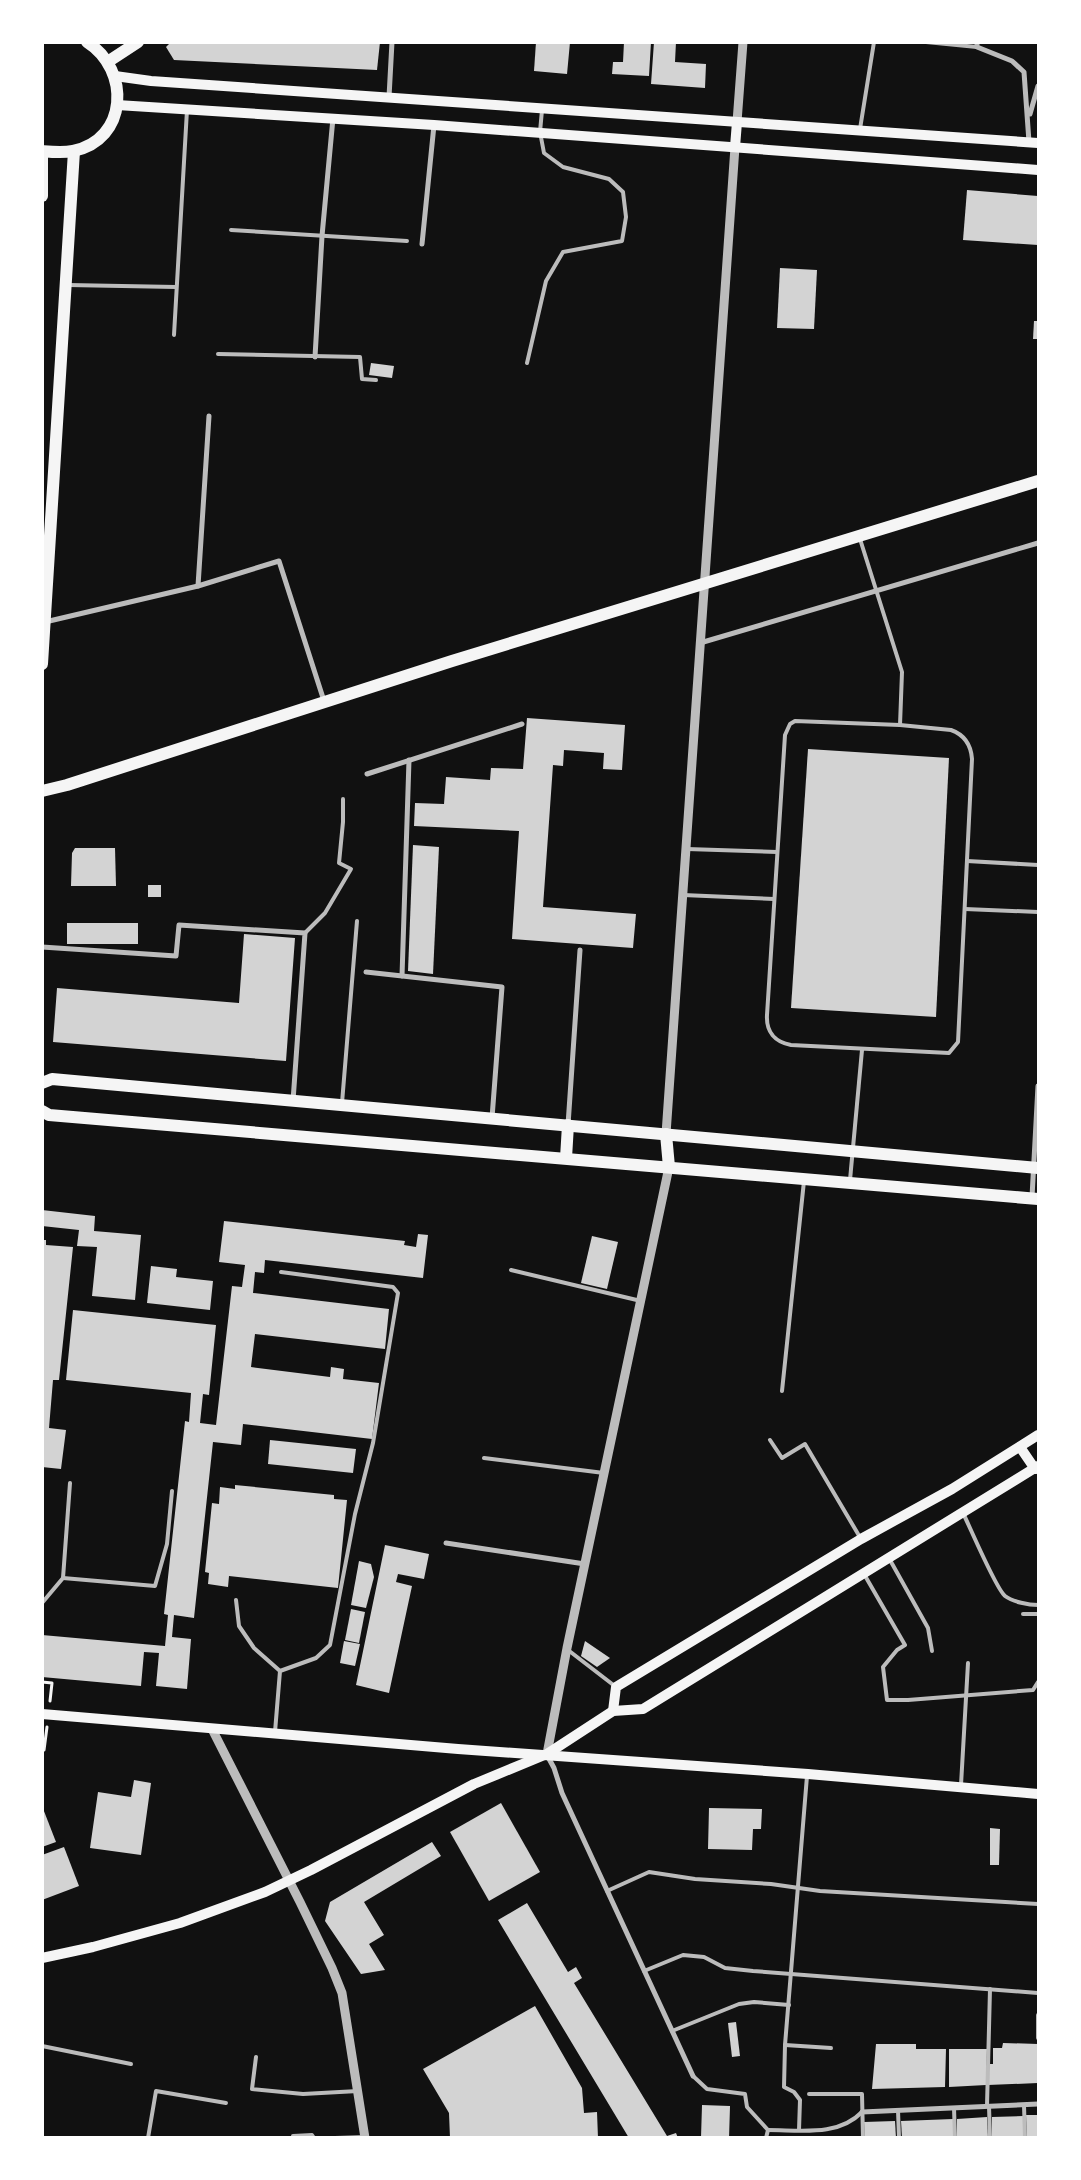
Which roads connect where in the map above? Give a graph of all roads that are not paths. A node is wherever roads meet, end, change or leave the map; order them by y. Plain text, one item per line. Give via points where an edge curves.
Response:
1 (87, 42) edge
2 (138, 42) edge
3 (392, 42) edge
4 (743, 42) edge
5 (874, 42) edge
6 (926, 42) edge
7 (977, 45) edge
8 (109, 61) junction
9 (116, 76) junction
10 (1038, 86) edge
11 (389, 97) junction
12 (118, 105) junction
13 (187, 108) junction
14 (542, 108) junction
15 (334, 118) junction
16 (1029, 119) junction
17 (737, 122) junction
18 (434, 124) junction
19 (860, 130) junction
20 (540, 132) junction
21 (1034, 143) edge
22 (735, 147) junction
23 (74, 151) junction
24 (42, 152) edge
25 (1038, 170) edge
26 (42, 196) edge
27 (231, 230) dead end
28 (322, 236) junction
29 (407, 240) dead end
30 (422, 244) dead end
31 (65, 285) junction
32 (176, 287) junction
33 (174, 335) dead end
34 (218, 354) dead end
35 (315, 357) junction
36 (527, 362) dead end
37 (376, 380) dead end
38 (209, 416) dead end
39 (1038, 481) edge
40 (859, 536) junction
41 (1038, 543) edge
42 (705, 583) junction
43 (198, 586) junction
44 (876, 590) junction
45 (43, 622) edge
46 (700, 644) junction
47 (42, 664) edge
48 (325, 702) junction
49 (522, 724) dead end
50 (900, 725) junction
51 (409, 760) junction
52 (367, 774) dead end
53 (42, 791) edge
54 (343, 800) dead end
55 (686, 849) junction
56 (777, 852) junction
57 (967, 861) junction
58 (1038, 865) edge
59 (683, 895) junction
60 (774, 899) junction
61 (965, 909) junction
62 (1038, 912) edge
63 (356, 921) dead end
64 (305, 934) junction
65 (42, 947) edge
66 (580, 950) dead end
67 (366, 972) dead end
68 (402, 976) junction
69 (862, 1050) junction
70 (42, 1083) edge
71 (1038, 1086) edge
72 (293, 1101) junction
73 (342, 1105) junction
74 (42, 1110) edge
75 (492, 1118) junction
76 (568, 1126) junction
77 (666, 1134) junction
78 (853, 1151) junction
79 (566, 1158) junction
80 (669, 1167) junction
81 (1036, 1168) edge
82 (804, 1179) junction
83 (850, 1183) junction
84 (1035, 1198) edge
85 (511, 1270) dead end
86 (281, 1272) dead end
87 (641, 1301) junction
88 (782, 1391) dead end
89 (1038, 1435) edge
90 (770, 1440) dead end
91 (1020, 1447) junction
92 (484, 1458) dead end
93 (1037, 1470) edge
94 (604, 1473) junction
95 (70, 1483) dead end
96 (172, 1491) dead end
97 (963, 1513) junction
98 (861, 1539) junction
99 (446, 1543) dead end
100 (889, 1558) junction
101 (585, 1564) junction
102 (863, 1574) junction
103 (64, 1578) junction
104 (236, 1600) dead end
105 (42, 1603) edge
106 (1038, 1605) edge
107 (1024, 1614) dead end
108 (1038, 1614) edge
109 (566, 1648) junction
110 (932, 1651) dead end
111 (968, 1662) dead end
112 (280, 1671) junction
113 (1038, 1682) edge
114 (616, 1686) junction
115 (967, 1695) junction
116 (613, 1711) junction
117 (42, 1714) edge
118 (212, 1728) junction
119 (275, 1734) junction
120 (547, 1754) junction
121 (808, 1774) junction
122 (960, 1787) junction
123 (1038, 1794) edge
124 (290, 1880) junction
125 (798, 1888) junction
126 (607, 1891) junction
127 (1038, 1904) edge
128 (42, 1958) edge
129 (644, 1971) junction
130 (791, 1974) junction
131 (990, 1989) junction
132 (1038, 1993) edge
133 (789, 2005) junction
134 (1038, 2015) edge
135 (672, 2031) junction
136 (1038, 2038) edge
137 (785, 2045) junction
138 (42, 2046) edge
139 (830, 2048) dead end
140 (256, 2057) dead end
141 (131, 2064) dead end
142 (693, 2076) joint
143 (358, 2091) junction
144 (809, 2094) dead end
145 (226, 2103) dead end
146 (1038, 2104) edge
147 (1024, 2105) junction
148 (988, 2106) junction
149 (954, 2108) junction
150 (898, 2110) junction
151 (862, 2112) junction
152 (768, 2130) junction
153 (800, 2130) junction
154 (293, 2136) dead end
155 (365, 2137) edge
156 (148, 2138) edge
157 (314, 2138) edge
158 (335, 2138) edge
159 (766, 2138) edge
160 (863, 2138) edge
161 (899, 2138) edge
162 (955, 2138) edge
163 (990, 2138) edge
164 (1025, 2138) edge

1 - 8 main road
2 - 8 main road
3 - 11 street
4 - 17 street
5 - 19 lane
6 - 7 lane
7 - 16 street via 1012,61 1024,72
8 - 9 main road
9 - 11 main road via 151,82
9 - 12 main road
10 - 16 street
11 - 14 main road
12 - 13 main road
12 - 23 main road via 103,134 90,145
13 - 15 main road
13 - 32 lane
14 - 17 main road
14 - 20 lane
15 - 18 main road
15 - 28 street
16 - 21 street
17 - 19 main road
17 - 22 main road
18 - 20 main road
18 - 30 street
19 - 21 main road
20 - 22 main road
20 - 36 lane via 544,152 564,167 609,178 623,192 626,217 622,241 563,252 546,281
22 - 25 main road
22 - 42 street
23 - 24 main road
23 - 31 main road
24 - 26 main road
27 - 28 lane
28 - 29 lane
28 - 35 street
31 - 32 lane
31 - 45 main road
32 - 33 lane
34 - 35 lane
35 - 37 lane via 360,357 362,379
38 - 43 street
39 - 40 main road
40 - 42 main road
40 - 44 lane
41 - 44 street
42 - 46 street
42 - 48 main road
43 - 45 street
43 - 48 street via 279,561
44 - 46 street
44 - 50 lane via 902,672
45 - 47 main road
46 - 55 street
48 - 53 main road
49 - 51 street
50 - 56 lane via 801,721 790,724 785,735
50 - 57 lane via 951,730 969,744 972,759
51 - 52 street
51 - 68 street
54 - 64 lane via 339,863 351,869 328,908
55 - 56 lane
55 - 59 street
56 - 60 lane
57 - 58 lane
57 - 61 lane
59 - 60 lane
59 - 77 street
60 - 69 lane via 768,1030 784,1044
61 - 62 lane
61 - 69 lane via 958,1042 954,1049 949,1054
63 - 73 lane
64 - 65 street via 179,925 176,956
64 - 72 street
66 - 76 street
67 - 68 street
68 - 75 street via 502,987
69 - 78 lane
70 - 72 main road via 52,1079
71 - 81 street
72 - 73 main road
73 - 75 main road
74 - 79 main road via 49,1115
75 - 76 main road
76 - 77 main road
76 - 79 main road
77 - 78 main road
77 - 80 main road
78 - 81 main road
78 - 83 lane
79 - 80 main road
80 - 82 main road
80 - 87 street
81 - 84 street
82 - 83 main road
82 - 88 lane
83 - 84 main road
85 - 87 lane
86 - 112 lane via 393,1286 398,1293 373,1443 354,1514 330,1645 316,1658
87 - 94 street
89 - 91 main road
90 - 98 lane via 782,1458 805,1444
91 - 93 main road
91 - 98 main road
92 - 94 lane
93 - 97 main road
94 - 101 street
95 - 103 lane
96 - 103 lane via 167,1544 155,1586
97 - 100 main road
97 - 106 lane via 1005,1596
98 - 114 main road
99 - 101 street
100 - 102 main road
100 - 110 lane via 928,1628
101 - 109 street
102 - 115 lane via 905,1644 883,1667 887,1700
102 - 116 main road via 643,1709
103 - 105 lane
104 - 112 lane via 239,1626 254,1648
107 - 108 lane
109 - 114 lane
109 - 120 street
111 - 115 lane
112 - 119 lane
113 - 115 lane via 1033,1690
114 - 116 main road
115 - 122 lane
116 - 120 main road
117 - 118 main road
118 - 119 main road
118 - 124 street
119 - 120 main road
120 - 121 main road
120 - 124 main road via 474,1784
120 - 126 street
121 - 122 main road
121 - 125 lane
122 - 123 main road
124 - 128 main road via 180,1923
124 - 143 street via 342,1993
125 - 126 lane via 649,1872
125 - 127 lane
125 - 130 lane
126 - 129 street
129 - 130 lane via 683,1956 704,1957 725,1968
129 - 135 street
130 - 131 lane
130 - 133 lane
131 - 132 lane
131 - 148 lane
133 - 135 lane via 739,2004
133 - 137 lane
134 - 136 lane
135 - 142 street
137 - 139 lane
137 - 153 lane via 784,2087 800,2100
138 - 141 lane
140 - 143 lane via 252,2090 303,2094
142 - 152 lane via 707,2089 745,2094 748,2107
143 - 155 street
144 - 151 lane via 862,2094
145 - 156 lane via 156,2091
146 - 147 street
147 - 148 street
147 - 164 lane
148 - 149 street
148 - 163 lane
149 - 150 street
149 - 162 lane
150 - 151 street
150 - 161 lane
151 - 153 lane via 853,2122 830,2130
151 - 160 lane
152 - 153 lane
152 - 159 lane
154 - 157 lane
155 - 158 lane

